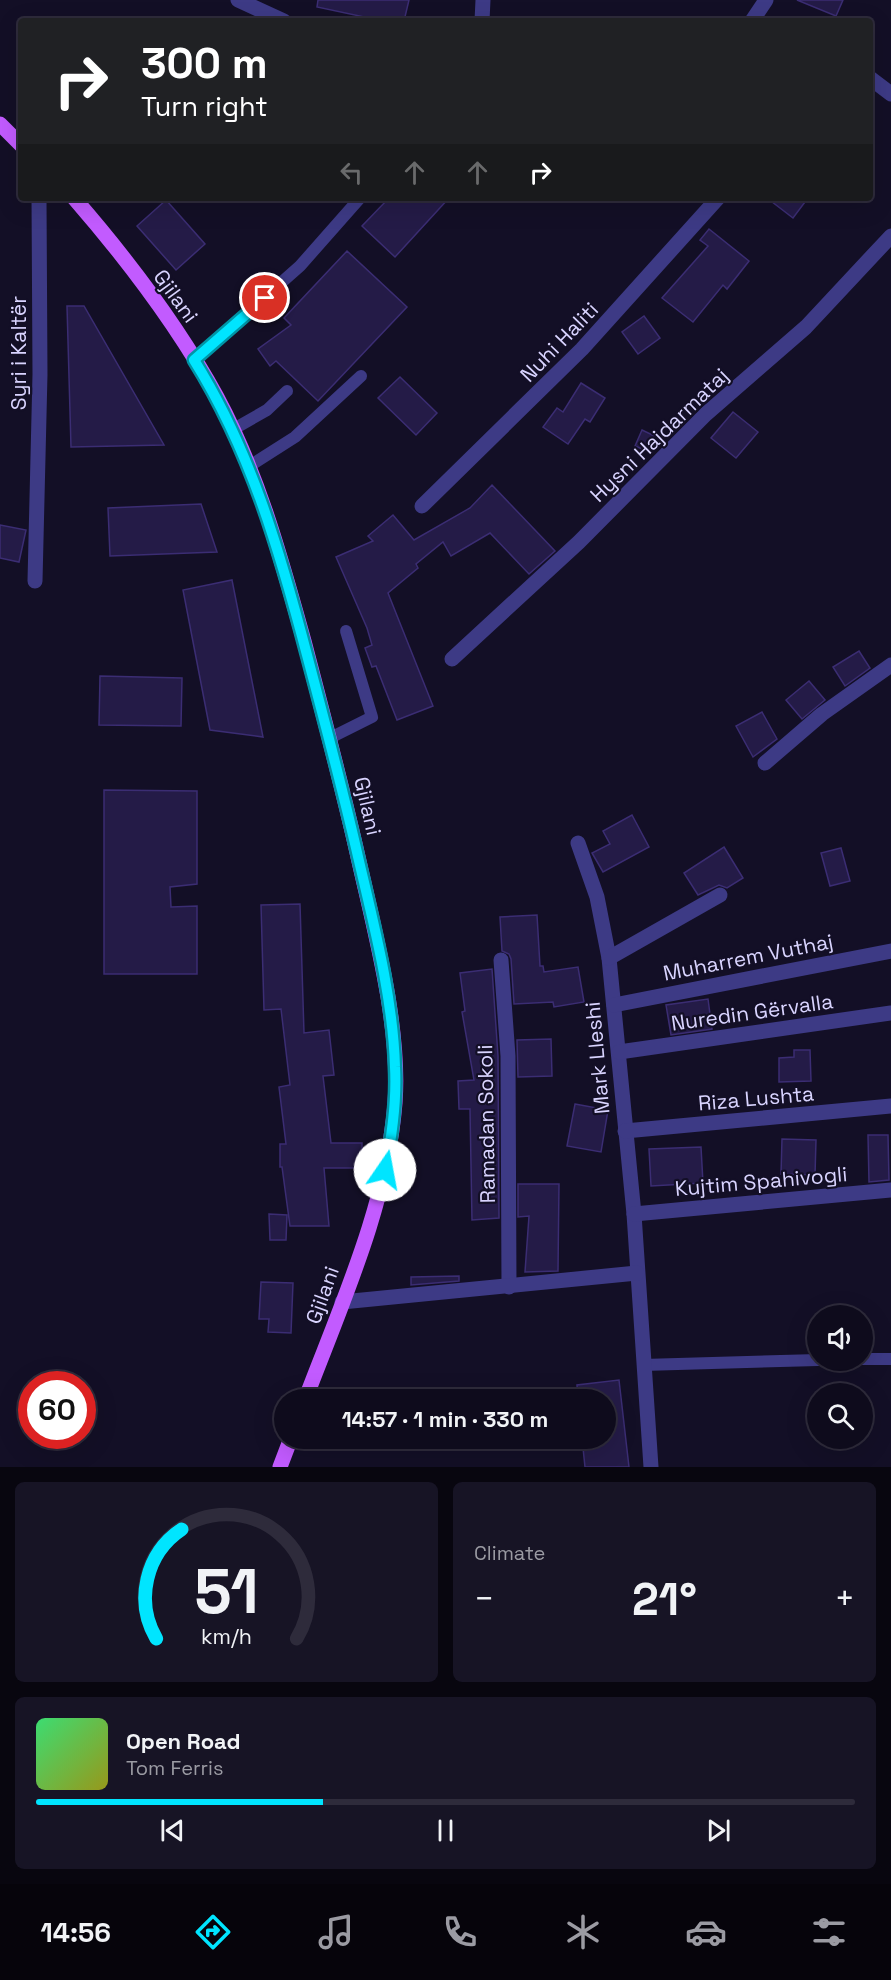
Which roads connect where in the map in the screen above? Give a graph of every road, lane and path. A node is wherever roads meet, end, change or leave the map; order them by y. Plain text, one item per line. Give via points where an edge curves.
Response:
1 (238, 0) edge
2 (483, 0) edge
3 (766, 0) edge
4 (277, 18) edge
5 (482, 18) edge
6 (754, 18) edge
7 (873, 80) edge
8 (891, 94) edge
9 (0, 124) edge
10 (18, 142) edge
11 (39, 201) edge
12 (76, 201) edge
13 (357, 201) edge
14 (715, 201) edge
15 (891, 236) edge
16 (194, 360) junction
17 (361, 376) dead end
18 (287, 391) dead end
19 (232, 430) junction
20 (248, 467) junction
21 (422, 506) dead end
22 (35, 581) dead end
23 (346, 631) dead end
24 (452, 659) dead end
25 (891, 665) edge
26 (330, 738) junction
27 (765, 763) dead end
28 (578, 843) dead end
29 (720, 895) dead end
30 (891, 951) edge
31 (609, 958) junction
32 (501, 960) dead end
33 (614, 1005) junction
34 (891, 1013) edge
35 (619, 1052) junction
36 (891, 1106) edge
37 (625, 1131) junction
38 (891, 1190) edge
39 (634, 1214) junction
40 (637, 1273) junction
41 (509, 1287) junction
42 (342, 1302) junction
43 (873, 1359) edge
44 (891, 1359) edge
45 (807, 1360) edge
46 (643, 1365) junction
47 (309, 1389) edge
48 (287, 1449) edge
49 (280, 1467) edge
50 (651, 1467) edge

1 - 4 street
2 - 5 street
3 - 6 street
7 - 8 street
9 - 10 main road
11 - 22 street, Syri i Kaltër
12 - 16 main road, Gjilani via 149,293
13 - 16 lane via 300,266
14 - 21 street, Nuhi Haliti via 582,349
15 - 24 street, Hysni Hajdarmataj via 806,327 706,414 579,542
16 - 19 main road, Gjilani
17 - 20 lane via 295,437
18 - 19 lane via 267,410
19 - 20 main road, Gjilani
20 - 26 main road, Gjilani via 277,547
23 - 26 lane via 372,717
25 - 27 street via 822,714
26 - 42 main road, Gjilani via 377,945 395,1066 392,1137 385,1170
28 - 31 street, Mark Lleshi via 597,897
29 - 31 street
30 - 33 street, Muharrem Vuthaj
31 - 33 street, Mark Lleshi
32 - 41 street, Ramadan Sokoli via 508,1056
33 - 35 street, Mark Lleshi
34 - 35 street, Nuredin Gërvalla
35 - 37 street, Mark Lleshi
36 - 37 street, Riza Lushta
37 - 39 street, Mark Lleshi
38 - 39 street, Kujtim Spahivogli
39 - 40 street, Mark Lleshi
40 - 41 street
40 - 46 street
41 - 42 street
42 - 47 main road, Gjilani
43 - 44 lane
45 - 46 lane
46 - 50 street
48 - 49 main road

